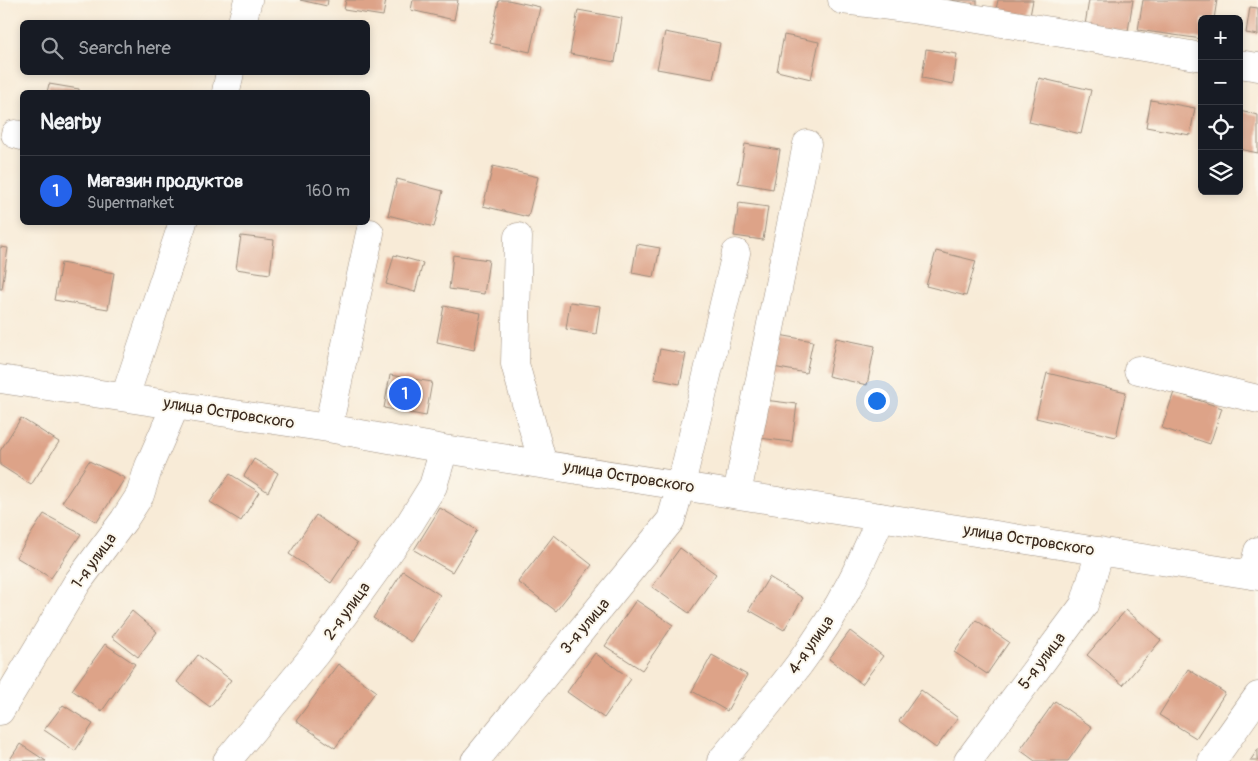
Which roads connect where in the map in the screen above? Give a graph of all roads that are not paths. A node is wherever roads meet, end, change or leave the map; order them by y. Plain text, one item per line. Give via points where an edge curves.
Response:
1 (248, 0) edge
2 (842, 0) edge
3 (243, 20) edge
4 (1198, 56) edge
5 (1243, 65) edge
6 (1258, 67) edge
7 (229, 75) edge
8 (226, 90) edge
9 (807, 144) dead end
10 (182, 225) edge
11 (370, 233) dead end
12 (518, 237) dead end
13 (736, 253) dead end
14 (1138, 370) dead end
15 (0, 379) edge
16 (125, 397) junction
17 (1258, 399) edge
18 (176, 404) junction
19 (328, 428) junction
20 (444, 449) junction
21 (543, 464) junction
22 (681, 485) junction
23 (737, 494) junction
24 (881, 517) junction
25 (1100, 552) junction
26 (1256, 568) edge
27 (1258, 696) edge
28 (0, 711) edge
29 (227, 761) edge
30 (475, 761) edge
31 (722, 761) edge
32 (968, 761) edge
33 (1212, 761) edge

1 - 3 street
2 - 4 street via 904,7
5 - 6 street
7 - 8 street
9 - 23 street
10 - 16 street
11 - 19 street
12 - 21 street via 515,364
13 - 22 street, 3-я улица
14 - 17 street
15 - 16 street, улица Островского
16 - 18 street, улица Островского
18 - 19 street, улица Островского
18 - 28 street, 1-я улица via 140,495 77,583
19 - 20 street, улица Островского
20 - 21 street, улица Островского
20 - 29 street, 2-я улица via 433,486 410,523 316,653
21 - 22 street, улица Островского
22 - 23 street, улица Островского
22 - 30 street, 3-я улица via 666,528
23 - 24 street, улица Островского
24 - 25 street, улица Островского
24 - 31 street, 4-я улица via 849,587 829,620 795,670
25 - 26 street, улица Островского
25 - 32 street, 5-я улица via 1084,605
27 - 33 street

